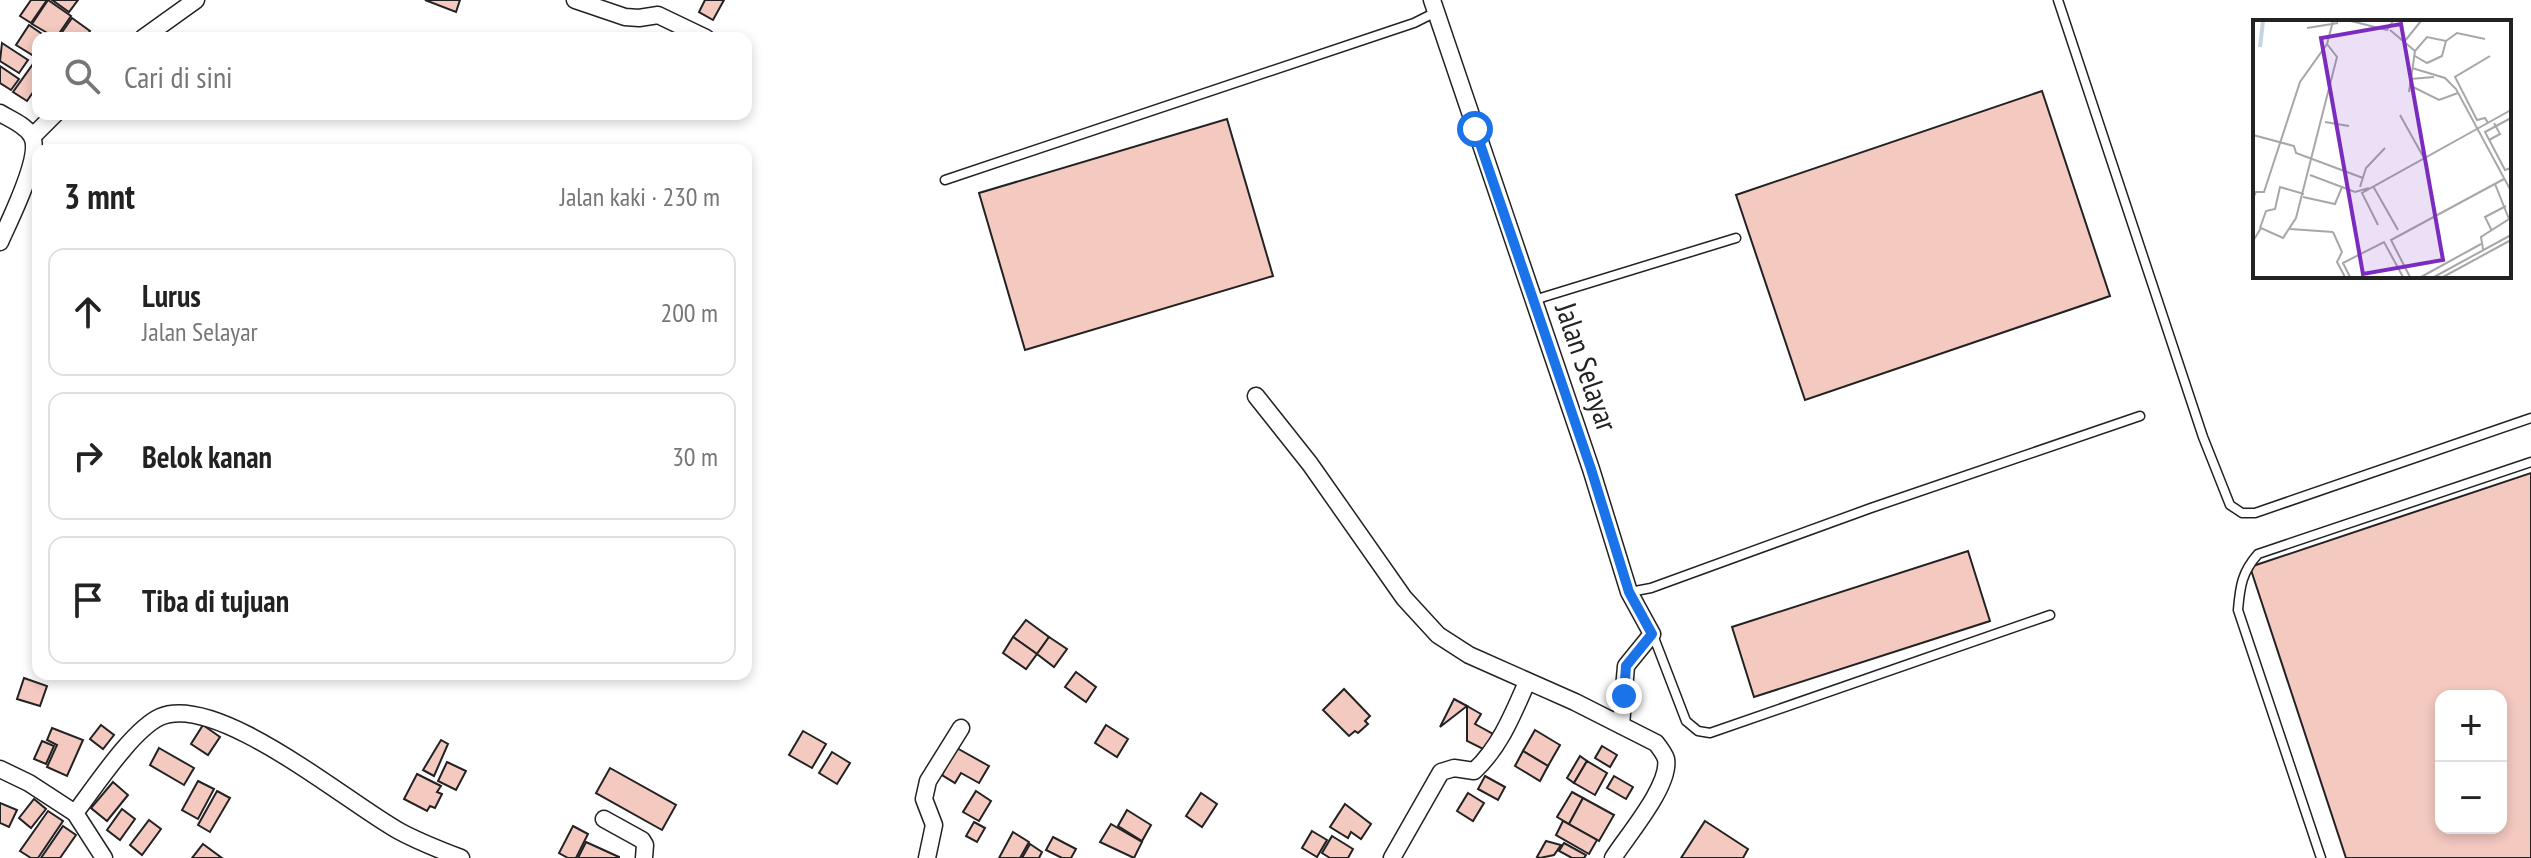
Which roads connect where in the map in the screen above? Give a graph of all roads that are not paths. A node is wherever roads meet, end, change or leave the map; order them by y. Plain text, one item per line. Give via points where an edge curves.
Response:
1 (2058, 0) edge
2 (194, 1) edge
3 (581, 1) edge
4 (1434, 6) edge
5 (662, 7) edge
6 (151, 32) edge
7 (697, 32) edge
8 (0, 113) edge
9 (49, 120) edge
10 (33, 136) junction
11 (33, 144) edge
12 (32, 162) edge
13 (945, 180) dead end
14 (1736, 238) dead end
15 (0, 242) edge
16 (1533, 300) junction
17 (1256, 396) dead end
18 (2140, 416) dead end
19 (2531, 418) edge
20 (2531, 462) edge
21 (1629, 592) junction
22 (2050, 615) dead end
23 (1652, 634) junction
24 (1527, 682) junction
25 (1621, 725) junction
26 (961, 728) dead end
27 (0, 769) edge
28 (75, 813) junction
29 (604, 819) dead end
30 (104, 858) edge
31 (461, 858) edge
32 (644, 858) edge
33 (927, 858) edge
34 (1392, 858) edge
35 (1613, 858) edge
36 (2321, 858) edge

1 - 19 lane via 2230,505 2255,513
2 - 6 street
3 - 5 street via 625,17 639,18
4 - 13 lane via 1414,23
4 - 16 street, Jalan Selayar
5 - 7 street
8 - 10 street
9 - 10 street
10 - 11 street
12 - 15 street
14 - 16 lane
16 - 21 street, Jalan Selayar
17 - 24 street via 1427,624 1469,655
18 - 21 lane
20 - 36 lane via 2258,554 2246,567 2238,610
21 - 23 street, Jalan Selayar
22 - 23 lane, Jalan Selayar via 1710,733 1686,721
23 - 25 street via 1626,666
24 - 25 street
24 - 34 street via 1486,760 1474,771 1441,772
25 - 35 street via 1656,743 1666,760 1649,805
26 - 33 street via 928,781 924,799 934,825
27 - 28 street
28 - 30 street
28 - 31 street via 144,729 163,716 189,714 257,740 400,831
29 - 32 street via 642,840

